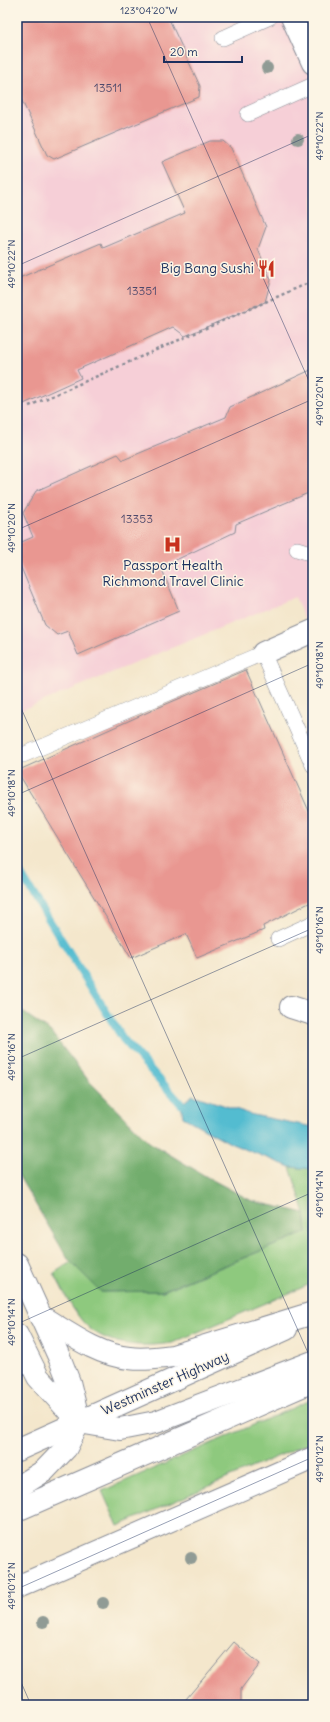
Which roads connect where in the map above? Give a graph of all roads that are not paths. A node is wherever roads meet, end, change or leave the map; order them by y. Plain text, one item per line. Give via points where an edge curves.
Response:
1 (270, 17) edge
2 (299, 19) edge
3 (223, 38) dead end
4 (313, 63) edge
5 (313, 85) edge
6 (248, 114) dead end
7 (297, 549) dead end
8 (313, 554) edge
9 (313, 631) edge
10 (263, 653) junction
11 (23, 755) dead end
12 (313, 765) edge
13 (313, 923) edge
14 (278, 939) dead end
15 (291, 1007) dead end
16 (313, 1014) edge
17 (17, 1264) edge
18 (313, 1313) edge
19 (40, 1316) junction
20 (313, 1317) edge
21 (17, 1335) edge
22 (313, 1362) edge
23 (313, 1381) edge
24 (79, 1422) junction
25 (17, 1450) edge
26 (313, 1458) edge
27 (17, 1488) edge
28 (17, 1510) edge
29 (17, 1587) edge

1 - 3 lane
2 - 4 main road
5 - 6 lane
7 - 8 lane
9 - 10 main road
10 - 11 lane
10 - 12 lane
13 - 14 lane
15 - 16 main road
17 - 19 main road
18 - 19 main road via 179,1354 149,1359 128,1358 108,1353 82,1342
19 - 24 main road via 69,1382
20 - 24 main road, Westminster Highway
21 - 24 main road via 38,1377
22 - 24 main road via 156,1422 120,1429
23 - 28 main road
24 - 25 main road, Westminster Highway
24 - 27 main road via 66,1448 44,1471
26 - 29 main road

